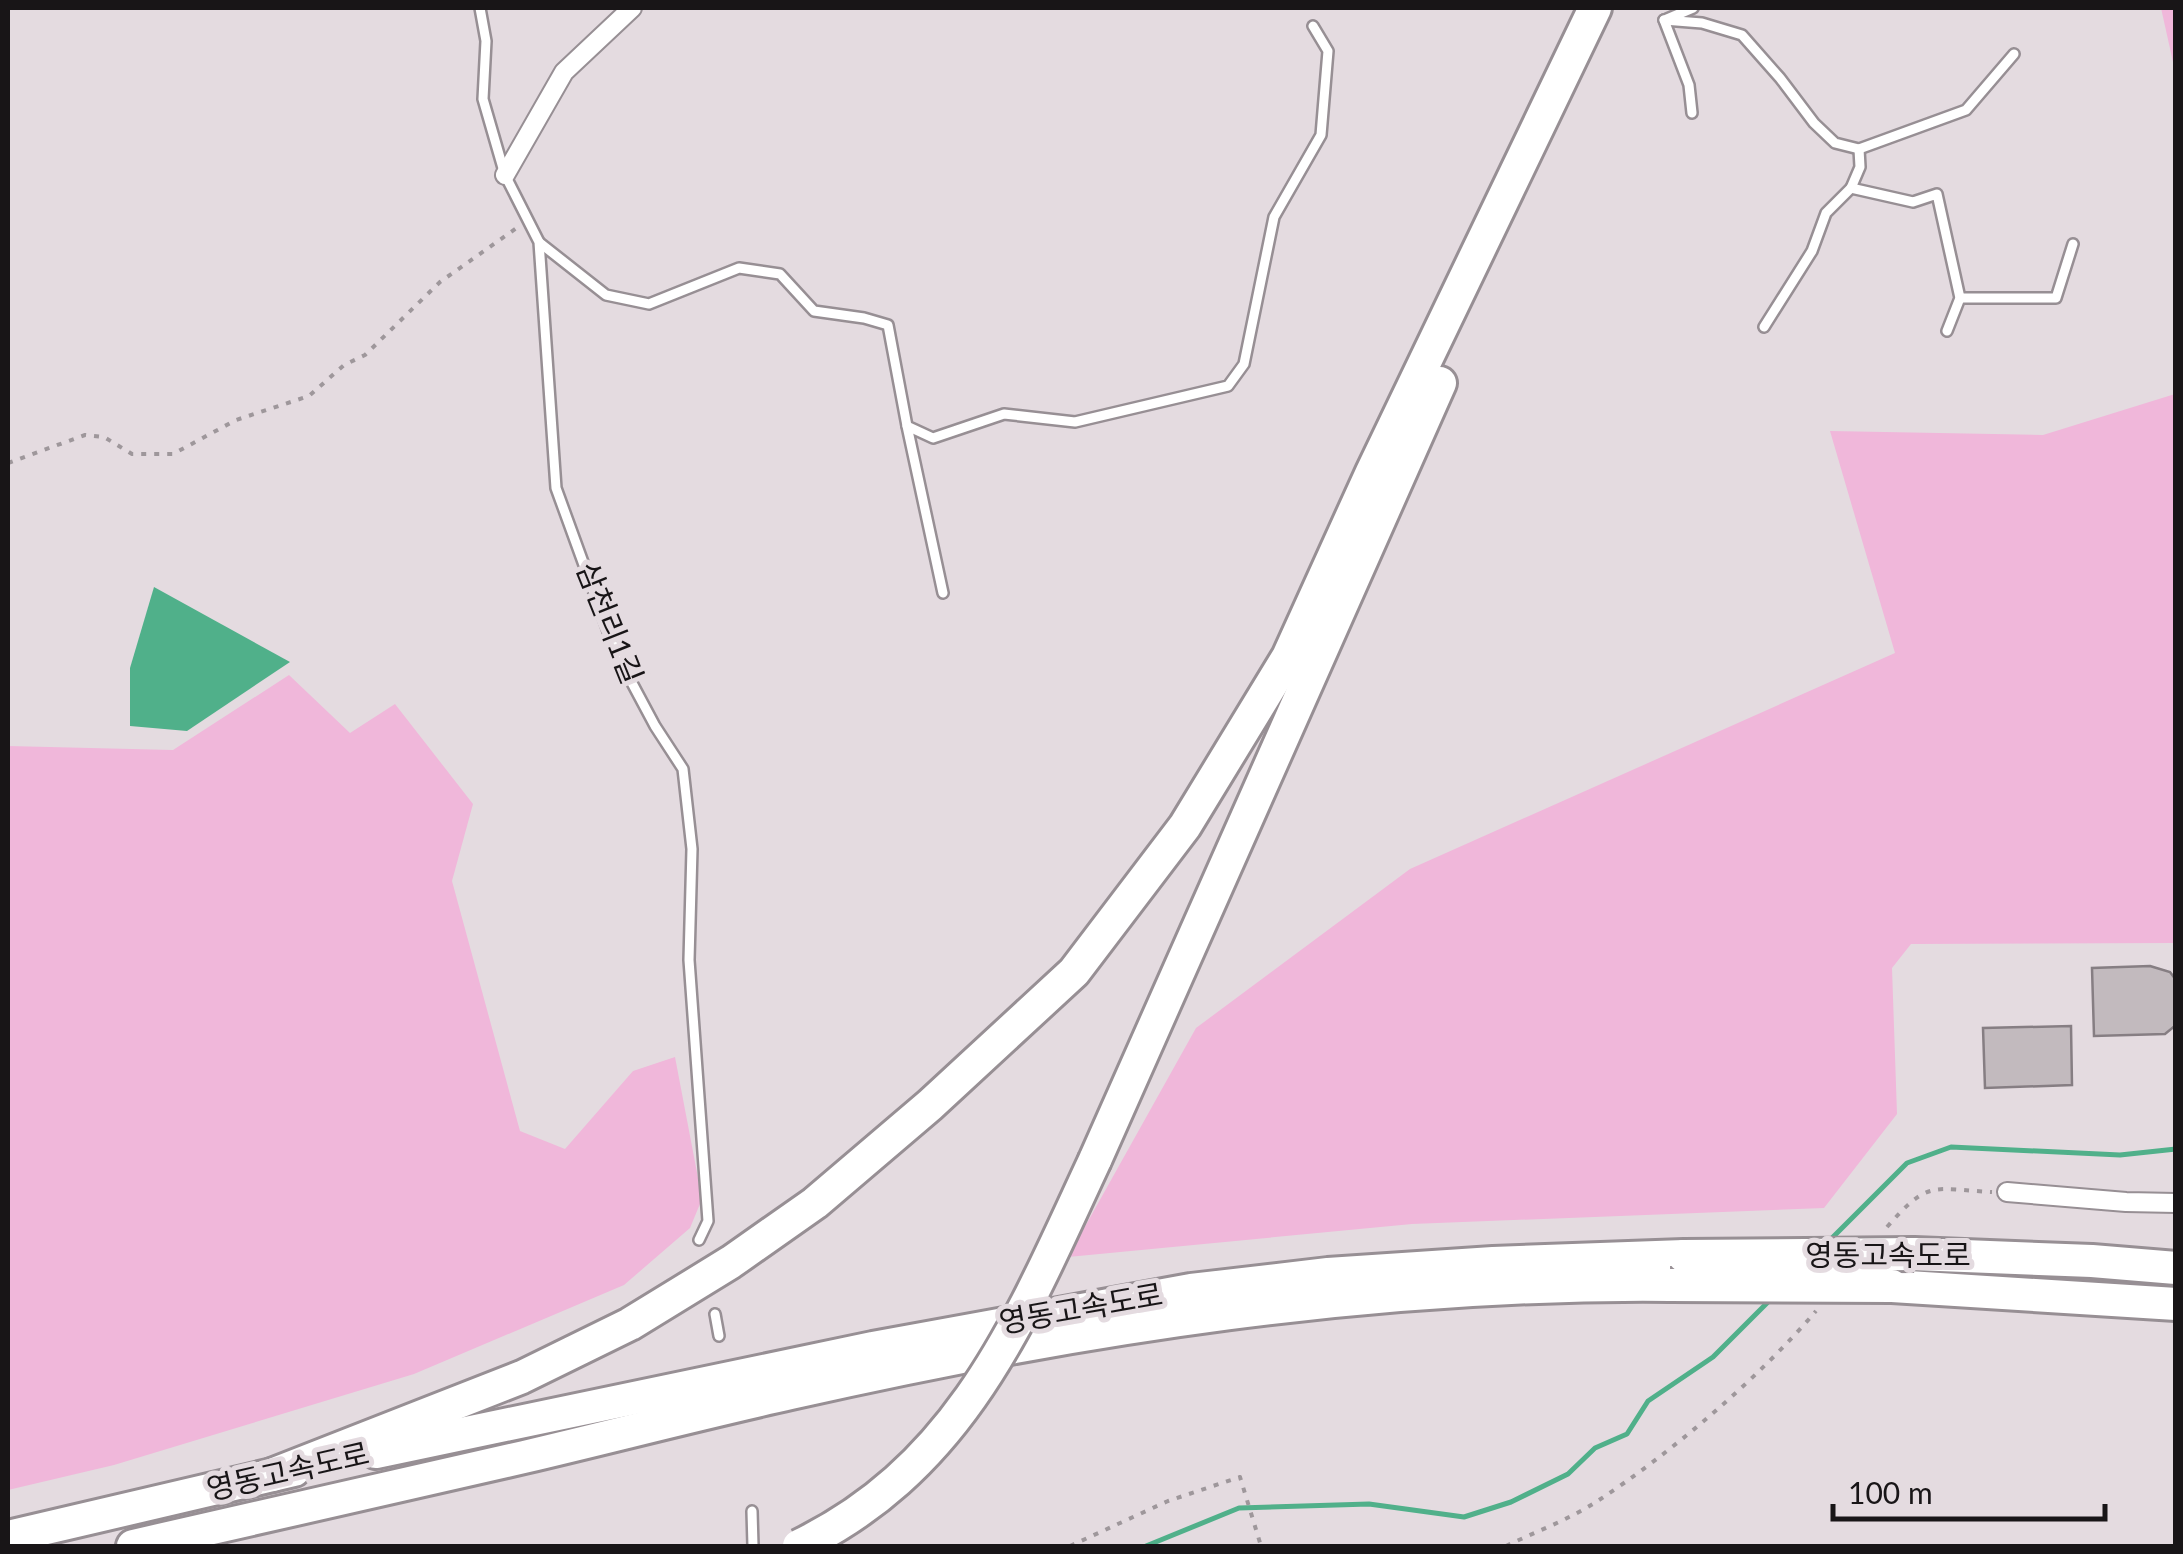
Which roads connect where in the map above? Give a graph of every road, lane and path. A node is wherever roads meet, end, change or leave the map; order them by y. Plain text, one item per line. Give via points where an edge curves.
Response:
1 (480, 8) edge
2 (632, 8) edge
3 (1595, 8) edge
4 (1613, 8) edge
5 (1692, 8) edge
6 (1664, 20) junction
7 (1314, 26) dead end
8 (2014, 54) dead end
9 (1692, 113) dead end
10 (1859, 149) junction
11 (504, 175) junction
12 (1851, 188) junction
13 (528, 220) junction
14 (539, 242) junction
15 (2073, 244) dead end
16 (1960, 298) junction
17 (1764, 327) dead end
18 (1948, 331) dead end
19 (908, 426) junction
20 (8, 463) edge
21 (943, 593) dead end
22 (2007, 1192) joint
23 (2176, 1203) edge
24 (1885, 1230) dead end
25 (699, 1240) dead end
26 (2176, 1268) edge
27 (1677, 1270) junction
28 (2176, 1304) edge
29 (1820, 1306) dead end
30 (715, 1314) dead end
31 (720, 1336) dead end
32 (272, 1475) junction
33 (752, 1512) dead end
34 (8, 1537) edge
35 (133, 1546) edge
36 (753, 1546) edge
37 (798, 1546) edge
38 (1070, 1546) edge
39 (1262, 1546) edge
40 (1506, 1546) edge

1 - 11 lane, 삼천리1길 via 486,41 482,99
2 - 11 street via 564,72
3 - 32 highway via 1288,656 1186,826 1074,972 844,1179 731,1262 630,1324 522,1377
4 - 37 highway, bridge via 997,1361 924,1457 838,1524
5 - 6 lane
6 - 9 lane via 1689,85
6 - 10 lane via 1742,35 1814,123 1835,142
7 - 19 lane via 1328,52 1321,135 1274,217 1244,364 1228,386 1075,422 1004,414 933,438
8 - 10 lane via 1966,110
10 - 12 lane
11 - 13 lane, 삼천리1길
12 - 16 lane via 1913,202 1937,194
12 - 17 lane via 1826,213 1812,250
13 - 14 lane, 삼천리1길
13 - 20 path via 440,282 365,356 309,396 236,420 173,454 132,454 86,434
14 - 19 lane via 606,295 649,304 738,268 780,274 814,311 888,325
14 - 25 lane, 삼천리1길 via 556,488 616,653 683,768 708,1221
15 - 16 lane via 2056,298
16 - 18 lane
19 - 21 lane
22 - 23 street
22 - 24 path via 1928,1189
26 - 27 highway, 영동고속도로, bridge via 1914,1254
27 - 28 highway, 영동고속도로, bridge
27 - 32 highway, 영동고속도로 via 1493,1263 1191,1290 872,1348
27 - 35 highway, 영동고속도로 via 1602,1284 1322,1303 956,1358
29 - 40 path via 1673,1444 1594,1504
30 - 31 lane
32 - 34 highway, 영동고속도로
33 - 36 lane
38 - 39 path via 1240,1477

